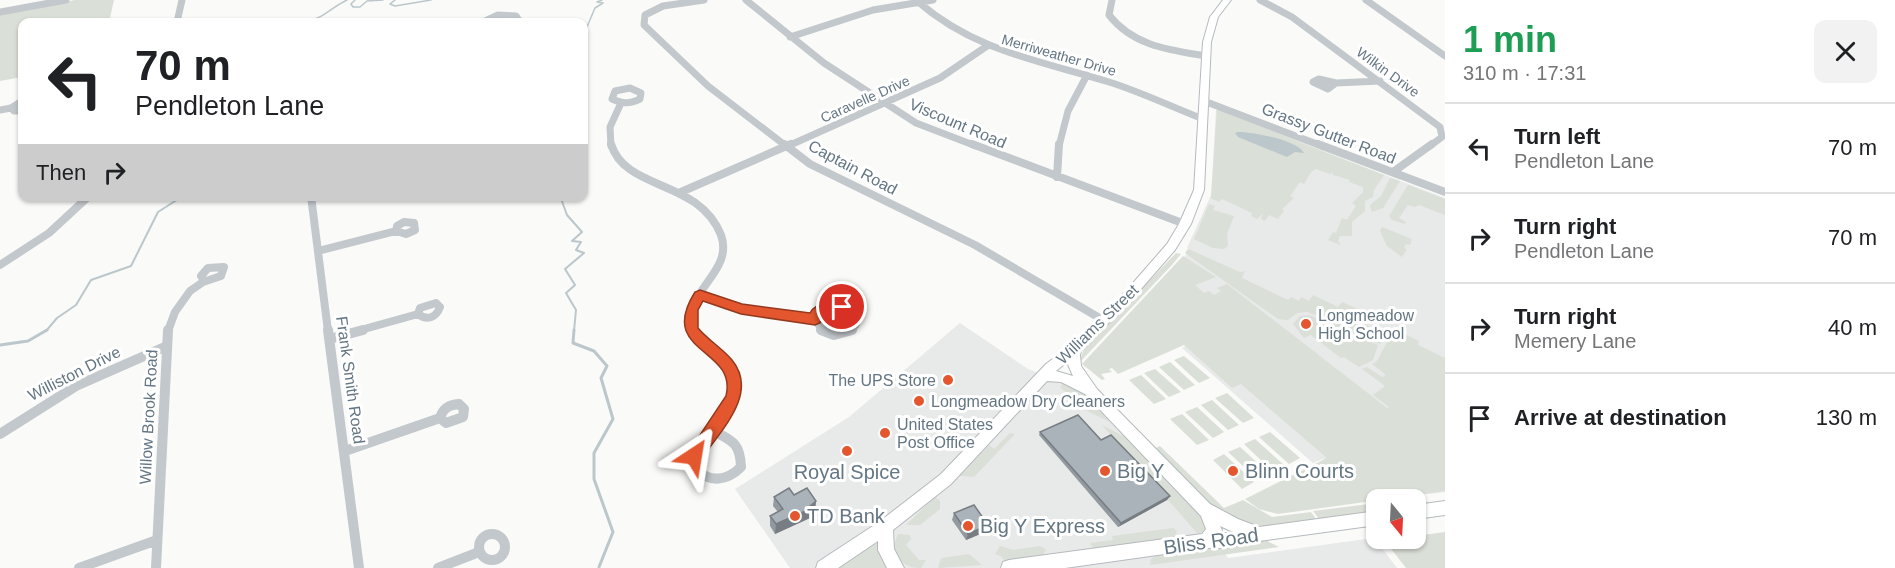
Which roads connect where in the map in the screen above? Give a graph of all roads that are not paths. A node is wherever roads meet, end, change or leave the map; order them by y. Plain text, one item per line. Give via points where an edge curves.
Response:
1 (66, 0) edge
2 (182, 0) edge
3 (704, 0) edge
4 (746, 0) edge
5 (933, 0) edge
6 (1112, 0) edge
7 (1227, 0) edge
8 (1260, 0) edge
9 (1366, 0) edge
10 (917, 1) edge
11 (0, 12) edge
12 (178, 18) edge
13 (490, 18) edge
14 (518, 18) edge
15 (790, 37) junction
16 (987, 46) junction
17 (1206, 56) junction
18 (1445, 56) edge
19 (1087, 75) junction
20 (1380, 81) junction
21 (1336, 83) dead end
22 (1204, 101) junction
23 (621, 103) dead end
24 (18, 104) edge
25 (886, 104) junction
26 (11, 108) junction
27 (0, 110) edge
28 (18, 111) edge
29 (1203, 119) junction
30 (786, 147) junction
31 (1393, 172) junction
32 (1057, 177) junction
33 (681, 192) junction
34 (1445, 192) edge
35 (84, 201) edge
36 (312, 201) edge
37 (1185, 224) junction
38 (396, 231) dead end
39 (318, 251) junction
40 (0, 265) edge
41 (204, 280) dead end
42 (700, 295) junction
43 (418, 314) dead end
44 (815, 319) dead end
45 (1103, 320) junction
46 (330, 339) junction
47 (166, 346) junction
48 (1076, 348) junction
49 (1046, 376) junction
50 (1092, 393) junction
51 (440, 418) dead end
52 (711, 429) junction
53 (0, 434) edge
54 (345, 451) junction
55 (1203, 507) junction
56 (1445, 508) edge
57 (1426, 511) edge
58 (1366, 519) edge
59 (885, 527) junction
60 (1259, 534) junction
61 (157, 540) junction
62 (1207, 541) junction
63 (479, 552) dead end
64 (79, 568) edge
65 (156, 568) edge
66 (359, 568) edge
67 (438, 568) edge
68 (824, 568) edge
69 (896, 568) edge
70 (1009, 568) edge

1 - 11 street
2 - 12 street
3 - 30 street, Captain Road via 654,10 645,15 644,25 708,86
4 - 15 street, Viscount Road
5 - 10 street
6 - 17 street via 1109,15 1126,32 1162,47
7 - 17 main road, Williams Street via 1210,25
8 - 20 street, Wilkin Drive via 1292,17
9 - 18 street
10 - 15 street via 873,10
10 - 16 street, Merriweather Drive via 948,28
13 - 14 street via 508,14
15 - 25 street, Viscount Road
16 - 19 street, Merriweather Drive
16 - 25 street, Caravelle Drive via 940,78
17 - 22 main road, Williams Street
19 - 29 street, Merriweather Drive
19 - 32 street via 1062,125
20 - 21 street
20 - 31 street, Wilkin Drive via 1442,132 1442,136
22 - 29 main road, Williams Street
22 - 31 street, Grassy Gutter Road
23 - 33 street via 608,130 616,155 634,173
24 - 26 street
25 - 30 street, Caravelle Drive
25 - 32 street, Viscount Road via 932,129
26 - 27 street
26 - 28 street
29 - 37 main road, Williams Street via 1199,190
30 - 33 street, Caravelle Drive
30 - 45 street, Captain Road via 829,174 967,241
31 - 34 street, Grassy Gutter Road
32 - 37 street, Viscount Road
33 - 42 street via 706,213 723,242 719,265
35 - 40 street via 49,233
36 - 39 street, Frank Smith Road
37 - 45 main road, Williams Street via 1164,257
38 - 39 street
39 - 46 street, Frank Smith Road
41 - 47 street, Willow Brook Road via 174,312
42 - 44 street via 741,309
42 - 52 street via 691,310 691,329 726,363 736,386 734,398
43 - 46 street
45 - 48 main road, Williams Street
46 - 54 street, Frank Smith Road
47 - 53 street, Williston Drive via 76,386
47 - 61 street, Willow Brook Road
48 - 49 main road, Williams Street
48 - 50 main road via 1072,355 1074,367
49 - 50 main road via 1066,378
49 - 59 main road, Williams Street via 946,479
50 - 55 main road
51 - 54 street
52 - 52 street via 737,446 742,456 737,472 727,478 708,478 695,467 696,451
54 - 66 street, Frank Smith Road
55 - 60 main road via 1233,525
55 - 62 main road via 1214,526 1214,534
56 - 57 main road
58 - 60 main road, Bliss Road
59 - 68 main road, Williams Street
59 - 69 main road via 886,550
60 - 62 main road, Bliss Road
61 - 64 street
61 - 65 street, Willow Brook Road
62 - 70 main road, Bliss Road
63 - 67 street

